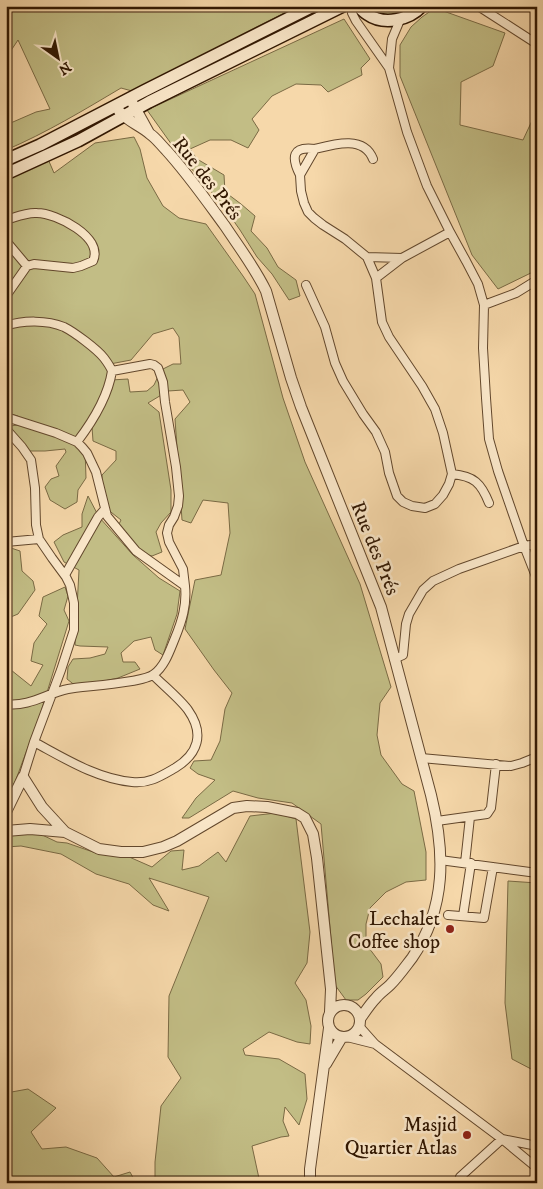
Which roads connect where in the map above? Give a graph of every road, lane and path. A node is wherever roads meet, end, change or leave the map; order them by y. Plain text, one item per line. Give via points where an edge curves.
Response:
1 (312, 6) edge
2 (343, 6) edge
3 (352, 6) edge
4 (358, 6) edge
5 (422, 6) edge
6 (478, 6) edge
7 (400, 20) junction
8 (537, 44) edge
9 (389, 68) junction
10 (130, 98) junction
11 (115, 106) junction
12 (136, 109) junction
13 (123, 116) junction
14 (150, 134) junction
15 (315, 149) junction
16 (372, 159) dead end
17 (6, 160) edge
18 (6, 174) edge
19 (300, 176) junction
20 (6, 220) edge
21 (450, 232) junction
22 (6, 241) edge
23 (367, 257) junction
24 (402, 258) junction
25 (27, 266) junction
26 (376, 278) junction
27 (537, 280) edge
28 (306, 285) dead end
29 (6, 296) edge
30 (484, 305) junction
31 (6, 326) edge
32 (112, 371) junction
33 (6, 417) edge
34 (6, 429) edge
35 (77, 442) junction
36 (452, 474) junction
37 (489, 503) dead end
38 (105, 509) junction
39 (39, 539) junction
40 (6, 542) edge
41 (537, 544) edge
42 (524, 546) junction
43 (65, 575) junction
44 (537, 579) edge
45 (185, 586) junction
46 (394, 659) junction
47 (154, 675) junction
48 (53, 693) junction
49 (6, 704) edge
50 (34, 742) junction
51 (537, 757) edge
52 (421, 758) junction
53 (496, 764) junction
54 (23, 777) junction
55 (6, 812) edge
56 (470, 816) junction
57 (437, 821) junction
58 (6, 831) edge
59 (65, 832) junction
60 (440, 860) junction
61 (468, 863) junction
62 (493, 867) junction
63 (537, 873) edge
64 (448, 915) dead end
65 (463, 916) junction
66 (331, 989) junction
67 (376, 998) junction
68 (349, 1007) junction
69 (330, 1012) junction
70 (359, 1023) junction
71 (329, 1028) junction
72 (344, 1037) junction
73 (375, 1044) junction
74 (324, 1067) junction
75 (502, 1139) junction
76 (537, 1146) edge
77 (537, 1168) edge
78 (310, 1183) edge
79 (458, 1183) edge

1 - 10 main road
2 - 12 main road
3 - 9 street via 356,21
4 - 7 main road via 368,15
5 - 7 main road
6 - 8 street
7 - 9 street via 392,39
9 - 21 street via 417,160
10 - 11 main road
10 - 12 street, Rue des Prés
11 - 13 street, Rue des Prés
11 - 17 main road
12 - 13 main road
12 - 14 street, Rue des Prés
13 - 14 street, Rue des Prés
13 - 18 main road
14 - 46 street, Rue des Prés via 202,192 260,278 300,407 381,607
15 - 16 street via 359,144 366,148
15 - 19 street
15 - 19 street via 300,149 294,157
19 - 23 street via 308,212
20 - 25 street via 35,212 58,218 86,237 95,252 93,261 73,268 42,264
21 - 24 street
21 - 30 street via 478,284
22 - 25 street
23 - 24 street
23 - 26 street
24 - 26 street
25 - 29 street
26 - 36 street via 382,322 435,409
27 - 30 street via 516,293
28 - 36 street via 323,320 334,363 385,452 397,496 412,506 431,506 443,495
30 - 42 street via 489,439
31 - 32 street via 35,322 64,327 101,354
32 - 35 street via 93,418
32 - 45 street via 150,364 158,368 163,382 179,496 177,511 166,533 183,569
33 - 35 street
34 - 39 street via 31,460
35 - 38 street via 87,453 96,472
36 - 37 street via 473,479
38 - 43 street
38 - 45 street via 106,516 136,550
39 - 40 street
39 - 43 street
41 - 42 street
42 - 44 street
42 - 46 street via 433,581 423,590 409,614 403,655
43 - 48 street via 74,603 74,630
45 - 47 street via 186,598 178,631 168,655
46 - 52 street, Rue des Prés
47 - 48 street
47 - 50 street via 188,709 198,740 189,758 163,776 133,783 109,778
48 - 49 street via 34,701
48 - 50 street
50 - 54 street
51 - 53 street via 517,765
52 - 53 street
52 - 57 street, Rue des Prés
53 - 56 street via 492,808 487,814
54 - 55 street
54 - 59 street via 42,807
56 - 57 street
56 - 61 street
57 - 60 street, Rue des Prés
58 - 59 street
59 - 66 street via 99,849 143,852 177,841 233,808 267,806 297,813 305,818 313,834
60 - 61 street
60 - 67 street, Rue des Prés via 439,888 428,931 412,958
61 - 62 street
61 - 65 street
62 - 63 street
62 - 65 street via 484,916
64 - 65 street
66 - 68 street
66 - 69 street
67 - 68 street, Rue des Prés
67 - 70 street, Rue des Prés
68 - 69 street via 334,1008
68 - 70 street via 358,1013
69 - 71 street
70 - 72 street via 357,1031
70 - 73 street
71 - 72 street via 336,1036
71 - 74 street
72 - 73 street
72 - 74 street
73 - 75 street
74 - 78 street
75 - 76 street
75 - 77 street
75 - 79 street

